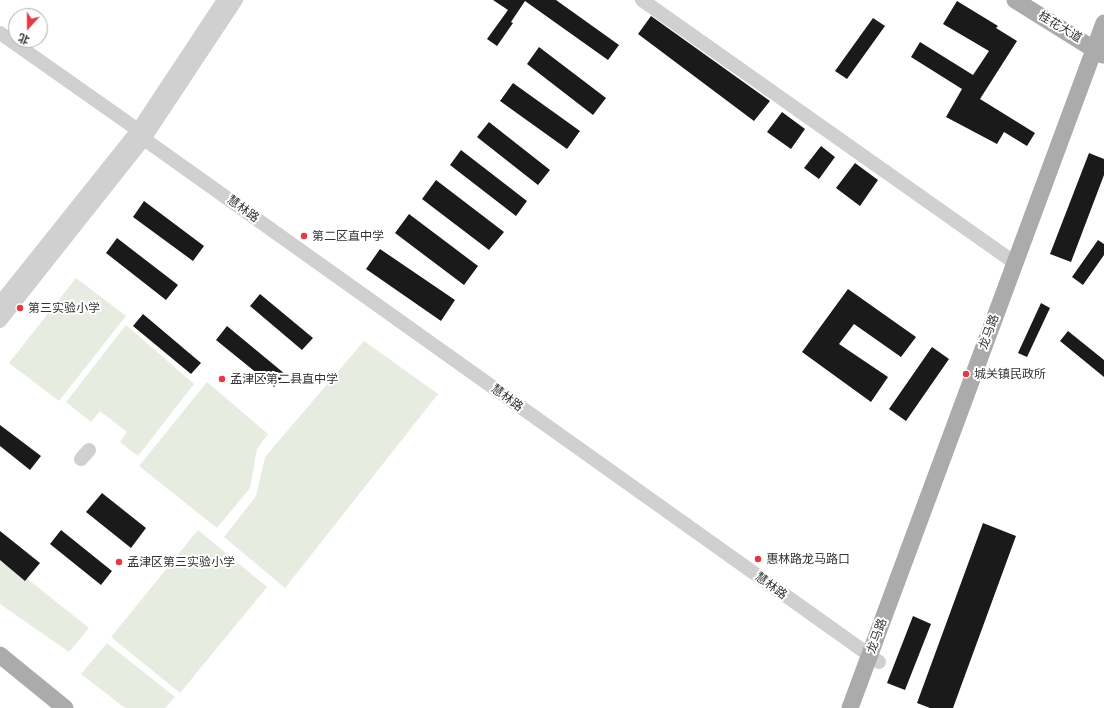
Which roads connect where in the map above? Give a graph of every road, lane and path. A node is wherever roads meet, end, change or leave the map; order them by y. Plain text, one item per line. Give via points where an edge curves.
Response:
1 (224, 0) edge
2 (236, 0) edge
3 (642, 0) edge
4 (1015, 0) edge
5 (1037, 0) edge
6 (0, 33) edge
7 (1102, 44) edge
8 (144, 134) junction
9 (1014, 263) junction
10 (0, 303) edge
11 (0, 321) edge
12 (0, 655) edge
13 (875, 656) junction
14 (0, 668) edge
15 (50, 708) edge
16 (65, 708) edge
17 (850, 708) edge
18 (862, 708) edge

1 - 8 street
2 - 8 street
3 - 9 street
4 - 7 main road, 桂花大道
5 - 7 main road, 桂花大道
6 - 8 street, 慧林路
7 - 9 main road, 龙马路
7 - 13 main road, 龙马路
8 - 10 street
8 - 11 street
8 - 13 street, 慧林路
9 - 13 main road, 龙马路
12 - 16 main road
13 - 17 main road, 龙马路
13 - 18 main road, 龙马路
14 - 15 main road

